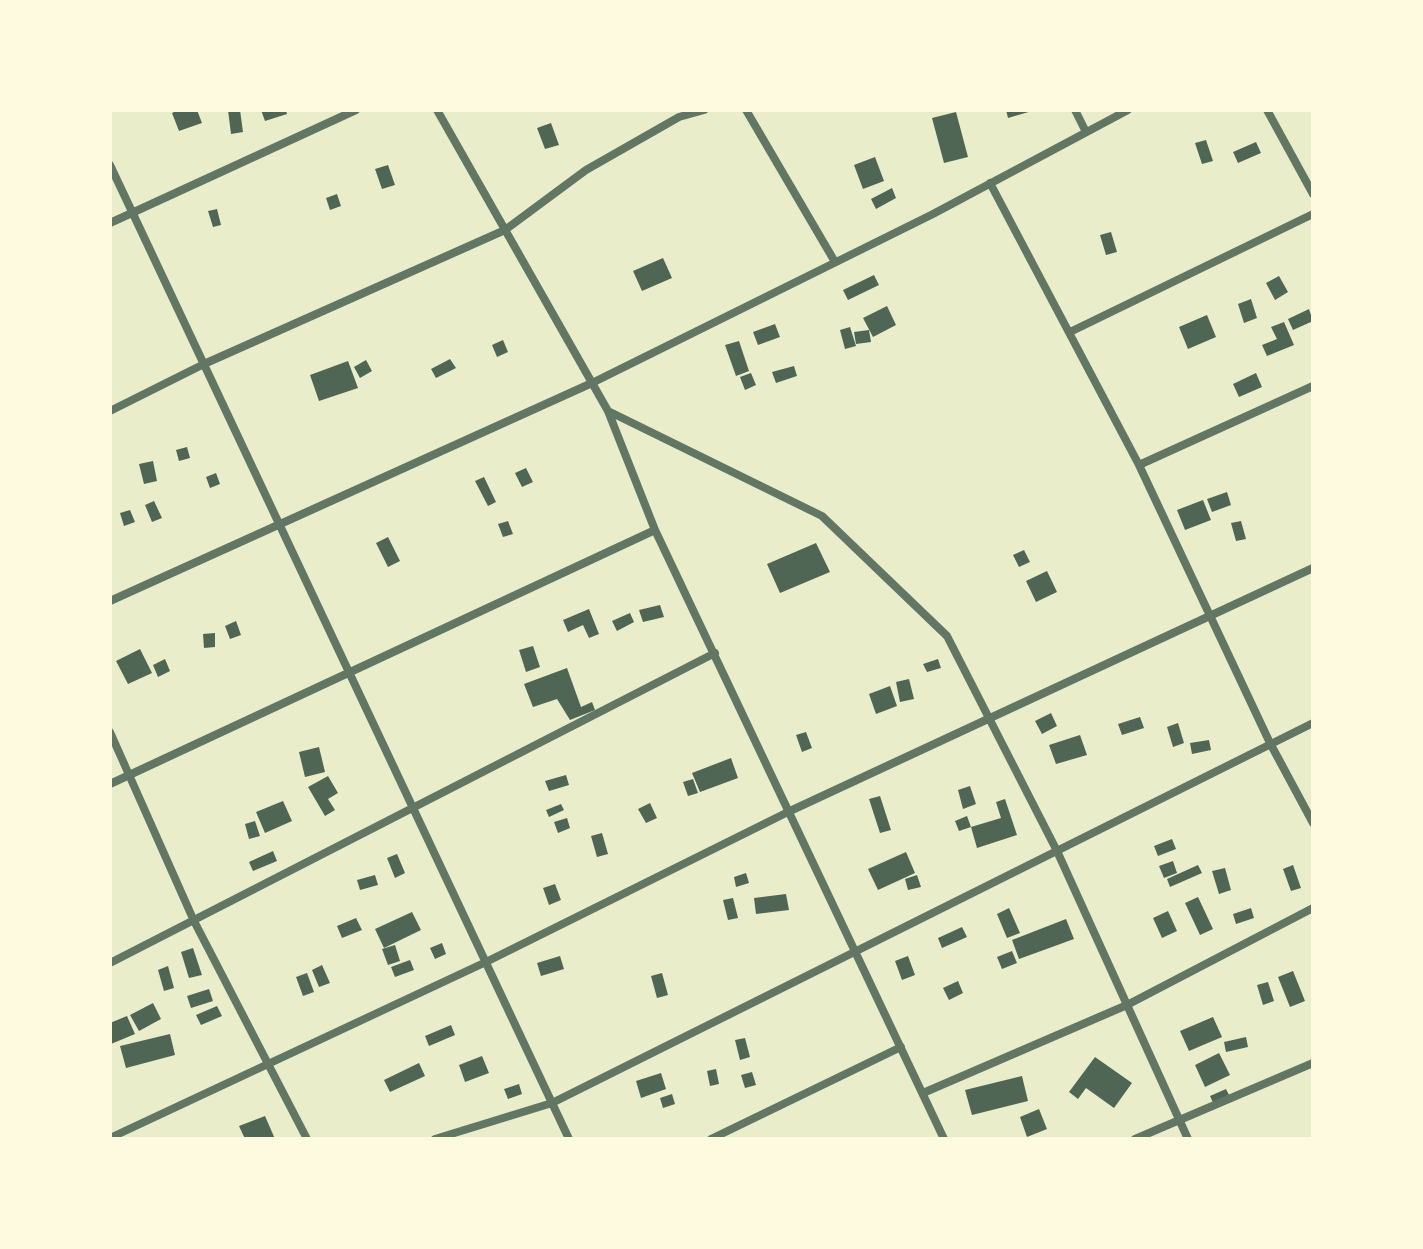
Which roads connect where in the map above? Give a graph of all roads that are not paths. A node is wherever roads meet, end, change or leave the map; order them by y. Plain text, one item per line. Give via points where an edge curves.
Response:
1 (356, 110) edge
2 (437, 110) edge
3 (704, 110) edge
4 (746, 110) edge
5 (1075, 110) edge
6 (1128, 110) edge
7 (1267, 110) edge
8 (1086, 132) junction
9 (110, 165) edge
10 (990, 183) junction
11 (1313, 194) edge
12 (132, 212) junction
13 (1313, 214) edge
14 (110, 223) edge
15 (505, 230) junction
16 (835, 262) junction
17 (1070, 332) junction
18 (204, 364) junction
19 (592, 383) junction
20 (1313, 386) edge
21 (110, 411) edge
22 (608, 411) junction
23 (1139, 465) junction
24 (279, 523) junction
25 (655, 530) junction
26 (1313, 568) edge
27 (110, 601) edge
28 (1212, 618) junction
29 (715, 653) junction
30 (349, 672) junction
31 (990, 720) junction
32 (1313, 723) edge
33 (110, 732) edge
34 (1270, 743) junction
35 (130, 774) junction
36 (110, 784) edge
37 (414, 810) junction
38 (790, 811) junction
39 (1313, 823) edge
40 (1057, 851) junction
41 (1313, 908) edge
42 (194, 921) junction
43 (857, 953) junction
44 (486, 962) junction
45 (110, 963) edge
46 (1127, 1005) junction
47 (901, 1047) junction
48 (270, 1063) junction
49 (1313, 1063) edge
50 (923, 1093) junction
51 (552, 1103) junction
52 (1179, 1121) junction
53 (110, 1138) edge
54 (307, 1139) edge
55 (435, 1139) edge
56 (569, 1139) edge
57 (711, 1139) edge
58 (944, 1139) edge
59 (1135, 1139) edge
60 (1188, 1139) edge

1 - 12 street
2 - 15 street
3 - 15 street via 679,117 586,170
4 - 16 street
5 - 8 street
6 - 8 street
7 - 11 street
8 - 10 street
9 - 12 street
10 - 16 street
10 - 17 street
12 - 14 street
12 - 18 street
13 - 17 street
15 - 18 street
15 - 19 street
16 - 19 street
17 - 23 street
18 - 21 street
18 - 24 street
19 - 22 street
19 - 24 street
20 - 23 street
22 - 25 street
22 - 31 street via 822,516 947,636
23 - 28 street
24 - 27 street
24 - 30 street
25 - 29 street
25 - 30 street
26 - 28 street
28 - 31 street
28 - 34 street
29 - 37 street
29 - 38 street
30 - 35 street
30 - 37 street
31 - 38 street
31 - 40 street
32 - 34 street
33 - 35 street
34 - 39 street
34 - 40 street
35 - 36 street
35 - 42 street
37 - 42 street
37 - 44 street
38 - 43 street
38 - 44 street
40 - 43 street
40 - 46 street
41 - 46 street
42 - 45 street
42 - 48 street
43 - 47 street
43 - 51 street
44 - 48 street
44 - 51 street
46 - 50 street
46 - 52 street
47 - 50 street
47 - 57 street
48 - 53 street
48 - 54 street
49 - 52 street
50 - 58 street
51 - 55 street
51 - 56 street
52 - 59 street
52 - 60 street

